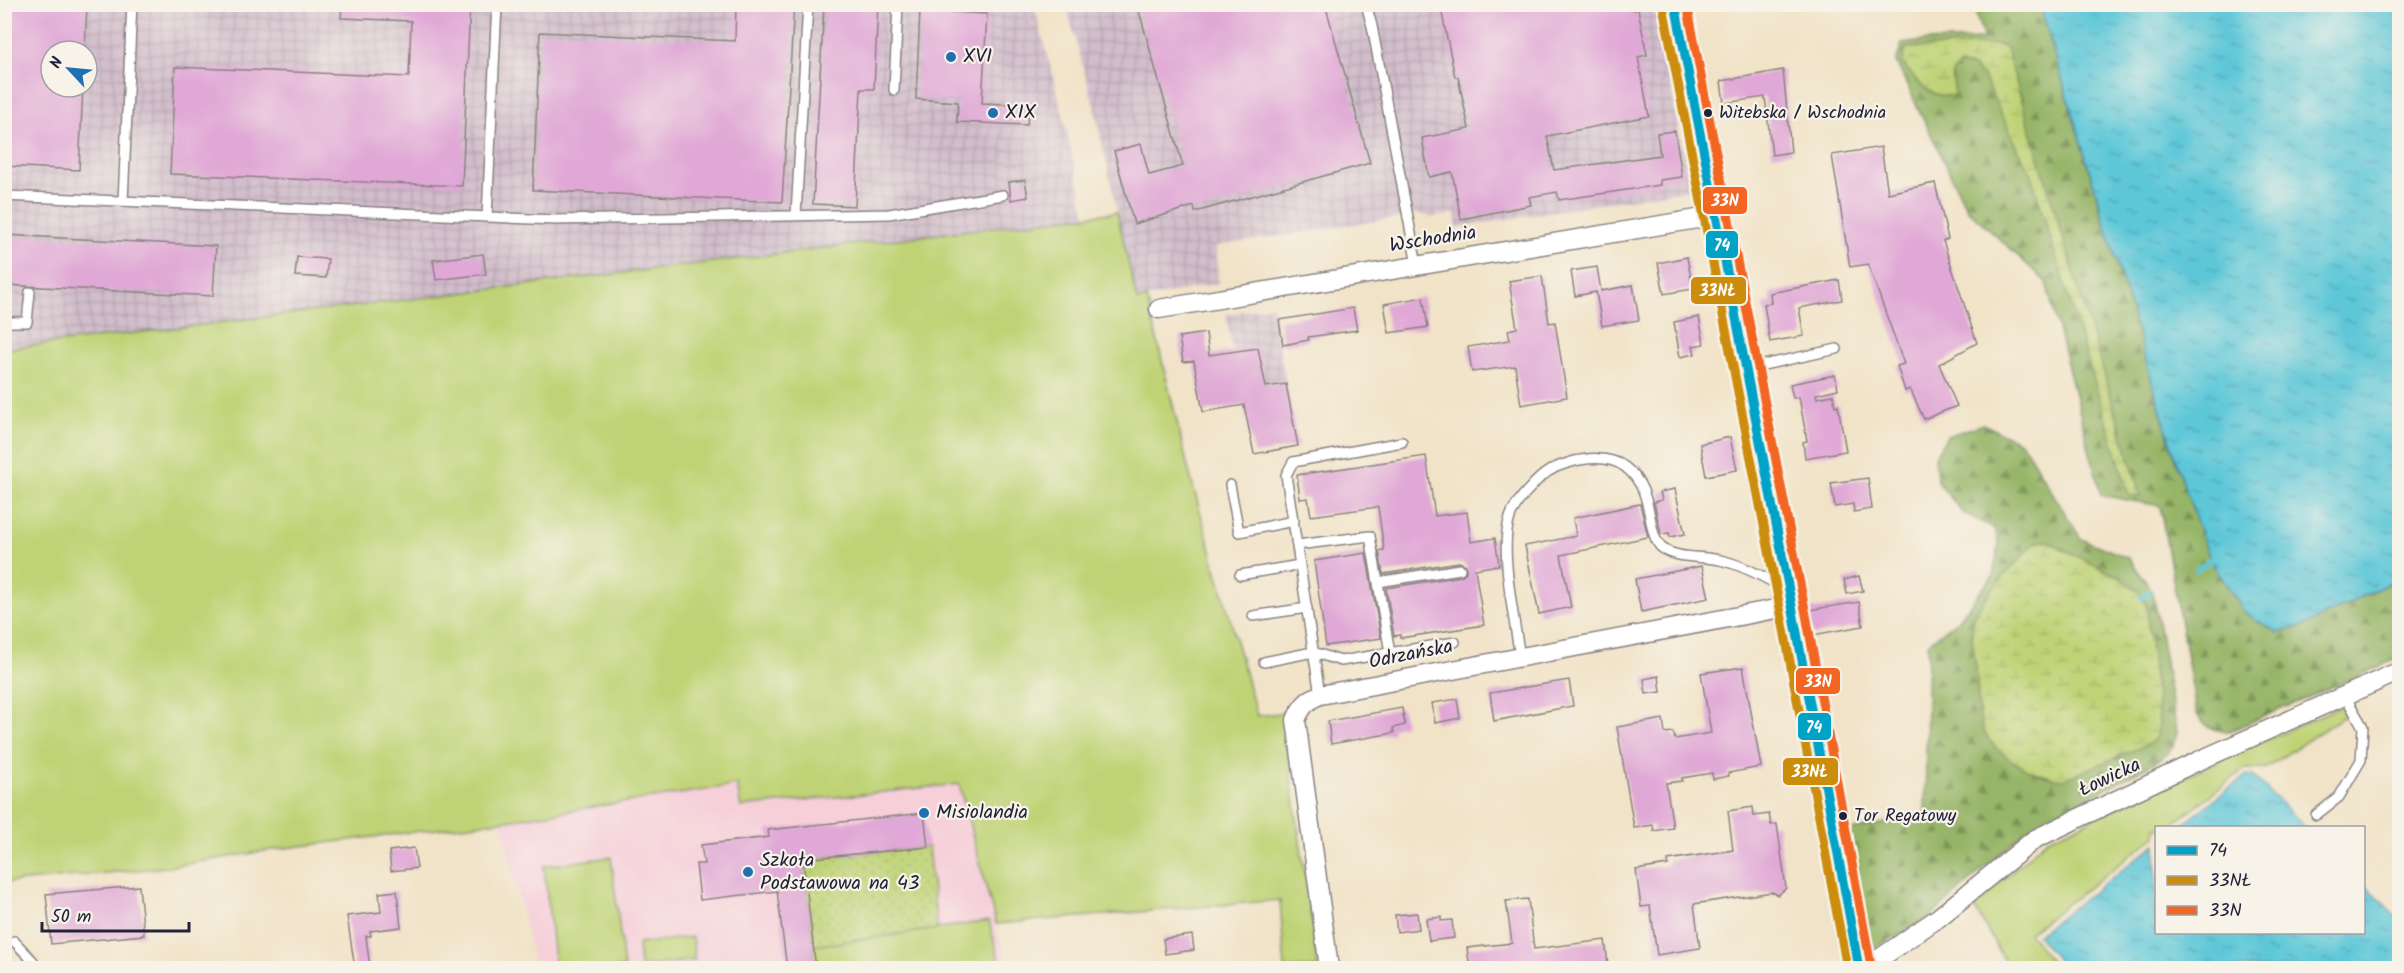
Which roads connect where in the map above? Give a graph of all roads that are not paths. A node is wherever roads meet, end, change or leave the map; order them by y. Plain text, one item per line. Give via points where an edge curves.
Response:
1 (132, 4) edge
2 (497, 4) edge
3 (808, 4) edge
4 (898, 4) edge
5 (1366, 4) edge
6 (1675, 4) edge
7 (894, 90) dead end
8 (1003, 195) dead end
9 (4, 196) edge
10 (123, 201) junction
11 (796, 215) junction
12 (1715, 216) junction
13 (487, 217) junction
14 (1417, 265) junction
15 (30, 292) dead end
16 (1159, 309) dead end
17 (4, 322) edge
18 (1837, 349) dead end
19 (1745, 369) junction
20 (1402, 442) dead end
21 (1230, 485) dead end
22 (1294, 521) junction
23 (1297, 545) junction
24 (1300, 565) junction
25 (1460, 569) dead end
26 (1240, 575) dead end
27 (1378, 582) junction
28 (1791, 599) junction
29 (1307, 608) junction
30 (1253, 616) dead end
31 (1455, 642) dead end
32 (1314, 652) junction
33 (1390, 653) junction
34 (1520, 657) junction
35 (1264, 662) dead end
36 (2400, 671) edge
37 (1320, 696) junction
38 (2345, 696) junction
39 (2316, 816) dead end
40 (14, 941) dead end
41 (34, 969) edge
42 (1329, 969) edge
43 (1859, 969) edge
44 (1866, 969) edge

1 - 10 lane
2 - 13 lane
3 - 11 lane
4 - 7 lane
5 - 14 lane
6 - 12 street
8 - 11 lane via 889,214
9 - 10 lane
10 - 13 lane
11 - 13 lane via 555,220
12 - 14 street, Wschodnia
12 - 19 street
14 - 16 street, Wschodnia
15 - 17 lane via 27,322
18 - 19 lane
19 - 28 street
20 - 22 lane via 1293,462 1286,474
21 - 22 lane via 1239,532
22 - 23 lane
23 - 24 lane
23 - 27 lane via 1370,536
24 - 26 lane
24 - 29 lane
25 - 27 lane
27 - 33 lane
28 - 34 street, Odrzańska
28 - 34 lane via 1750,570 1721,560 1676,554 1661,547 1637,477 1609,459 1581,459 1556,466 1540,476 1509,520 1505,545
28 - 43 street
29 - 30 lane
29 - 32 lane
31 - 33 lane
32 - 33 lane via 1341,662
32 - 35 lane
32 - 37 lane
34 - 37 street, Odrzańska
36 - 38 street, Łowicka
37 - 42 street, Odrzańska via 1299,711 1296,720
38 - 39 lane via 2362,727 2361,760 2339,797
38 - 44 street, Łowicka via 2035,838 1938,918
40 - 41 lane via 33,961

